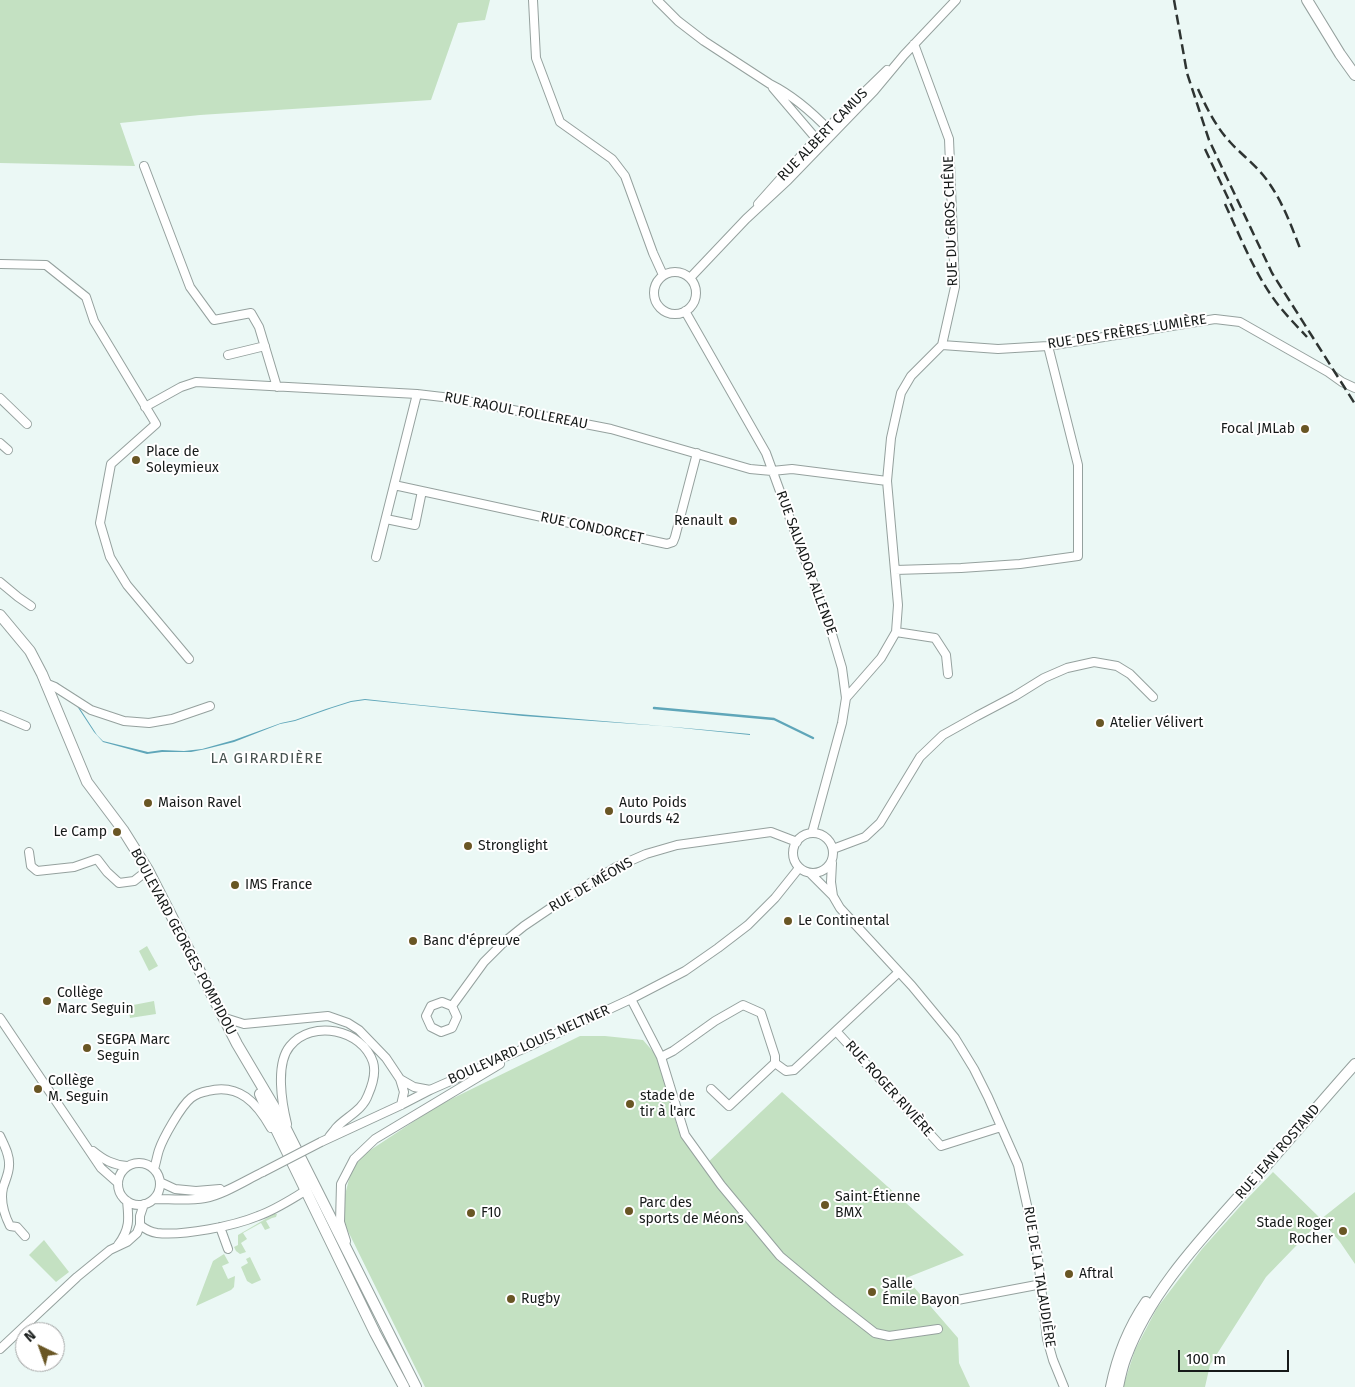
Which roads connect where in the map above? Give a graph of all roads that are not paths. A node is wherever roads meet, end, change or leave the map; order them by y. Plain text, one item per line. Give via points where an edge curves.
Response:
1 (525, 0) edge
2 (657, 0) edge
3 (956, 0) edge
4 (1306, 0) edge
5 (533, 2) edge
6 (914, 44) junction
7 (904, 55) junction
8 (1355, 75) edge
9 (770, 84) junction
10 (827, 128) junction
11 (833, 134) junction
12 (816, 139) junction
13 (822, 145) junction
14 (144, 166) dead end
15 (746, 219) junction
16 (2, 264) dead end
17 (663, 275) junction
18 (690, 278) junction
19 (685, 311) junction
20 (265, 346) junction
21 (942, 346) junction
22 (1048, 346) junction
23 (228, 355) dead end
24 (277, 387) junction
25 (1355, 388) edge
26 (417, 394) junction
27 (0, 398) edge
28 (145, 407) junction
29 (27, 424) dead end
30 (0, 444) edge
31 (8, 450) dead end
32 (696, 453) junction
33 (772, 471) junction
34 (887, 481) junction
35 (394, 485) junction
36 (422, 491) junction
37 (386, 518) junction
38 (376, 557) dead end
39 (894, 570) junction
40 (0, 582) edge
41 (31, 606) dead end
42 (0, 615) edge
43 (896, 632) junction
44 (189, 659) dead end
45 (948, 674) dead end
46 (45, 683) junction
47 (1153, 697) dead end
48 (846, 698) junction
49 (210, 706) dead end
50 (0, 715) edge
51 (26, 726) dead end
52 (812, 833) junction
53 (797, 842) junction
54 (833, 848) junction
55 (29, 852) dead end
56 (832, 862) junction
57 (799, 868) junction
58 (148, 870) junction
59 (811, 874) junction
60 (833, 896) junction
61 (899, 972) junction
62 (631, 999) junction
63 (452, 1006) dead end
64 (0, 1018) edge
65 (224, 1018) junction
66 (836, 1031) junction
67 (532, 1045) junction
68 (661, 1057) junction
69 (775, 1063) junction
70 (1355, 1064) edge
71 (400, 1079) junction
72 (430, 1090) junction
73 (711, 1090) dead end
74 (401, 1105) junction
75 (1001, 1127) junction
76 (0, 1136) edge
77 (324, 1141) junction
78 (87, 1146) junction
79 (127, 1166) junction
80 (154, 1169) junction
81 (303, 1174) junction
82 (160, 1182) junction
83 (118, 1183) junction
84 (234, 1187) junction
85 (306, 1191) junction
86 (154, 1199) junction
87 (127, 1201) junction
88 (144, 1204) junction
89 (140, 1225) junction
90 (220, 1227) junction
91 (25, 1236) dead end
92 (1201, 1239) junction
93 (117, 1246) junction
94 (228, 1249) dead end
95 (357, 1271) junction
96 (1042, 1284) junction
97 (952, 1301) dead end
98 (938, 1329) dead end
99 (0, 1349) edge
100 (404, 1387) edge
101 (416, 1387) edge
102 (1064, 1387) edge
103 (1111, 1387) edge
104 (1118, 1387) edge

1 - 5 street
2 - 9 street via 704,41
3 - 6 street, RUE ALBERT CAMUS
4 - 8 main road
5 - 17 street via 536,58 560,122 612,159 625,176
6 - 7 street, RUE ALBERT CAMUS
6 - 21 street, RUE DU GROS CHÊNE via 949,139 955,287
7 - 10 street, RUE ALBERT CAMUS
7 - 11 street, RUE ALBERT CAMUS
9 - 10 street
9 - 12 street
10 - 11 street
10 - 12 street, RUE ALBERT CAMUS
11 - 13 street, RUE ALBERT CAMUS
12 - 13 street
12 - 15 street, RUE ALBERT CAMUS
13 - 15 street, RUE ALBERT CAMUS
14 - 20 street via 190,287 214,320 251,313
15 - 18 street, RUE ALBERT CAMUS
16 - 28 street via 46,265 86,297 94,320
17 - 18 street via 677,272
17 - 19 street via 655,286 655,300 664,311
18 - 19 street via 696,295
19 - 33 street, RUE SALVADOR ALLENDE via 766,452
20 - 23 street
20 - 24 street
21 - 22 street, RUE DES FRÈRES LUMIÈRE via 998,349
21 - 34 street via 911,376 901,392 891,438
22 - 25 street, RUE DES FRÈRES LUMIÈRE via 1215,319 1240,322
22 - 39 street via 1078,465 1078,556 1020,564
24 - 26 street, RUE RAOUL FOLLEREAU
24 - 28 street, RUE RAOUL FOLLEREAU via 196,382 180,387
26 - 32 street, RUE RAOUL FOLLEREAU via 611,429
26 - 35 street
27 - 29 street
28 - 44 street via 156,424 111,464 100,523 110,557 127,585
30 - 31 street
32 - 33 street, RUE RAOUL FOLLEREAU via 750,469
32 - 36 street, RUE CONDORCET via 675,537 667,544
33 - 34 street, RUE RAOUL FOLLEREAU via 792,469
33 - 48 street, RUE SALVADOR ALLENDE via 831,631 842,668
34 - 39 street
35 - 36 street, RUE CONDORCET
35 - 37 street
36 - 37 street via 415,524
37 - 38 street
39 - 43 street via 898,605
40 - 41 street
42 - 46 main road, BOULEVARD GEORGES POMPIDOU via 30,651
43 - 45 street via 935,638 946,655
43 - 48 street via 881,658
46 - 49 street via 91,710 124,721 149,723 172,719
46 - 58 main road, BOULEVARD GEORGES POMPIDOU via 87,782
47 - 54 street via 1117,666 1094,662 1067,668 1044,678 943,736 920,757 880,823 864,838
48 - 52 street, RUE SALVADOR ALLENDE
50 - 51 street
52 - 53 street
52 - 54 street via 824,836
53 - 57 street via 793,852
53 - 63 street, RUE DE MÉONS via 773,832 677,846 646,854 616,867 503,943 484,962
54 - 56 street
55 - 58 street via 31,866 37,871 74,868 98,859 119,883 134,882
56 - 59 street via 825,870
56 - 60 street
57 - 59 street
57 - 62 street, BOULEVARD LOUIS NELTNER via 748,925 685,971
58 - 65 main road, BOULEVARD GEORGES POMPIDOU
59 - 60 street, RUE DE LA TALAUDIÈRE
60 - 61 street, RUE DE LA TALAUDIÈRE via 840,908
61 - 66 street
61 - 75 street, RUE DE LA TALAUDIÈRE via 955,1038 974,1069
62 - 67 street, BOULEVARD LOUIS NELTNER
62 - 68 street
64 - 78 street
65 - 71 street via 244,1024 334,1018 359,1030 386,1058
65 - 81 main road, BOULEVARD GEORGES POMPIDOU via 279,1116
66 - 69 street via 794,1070 786,1071
66 - 75 street, RUE ROGER RIVIÈRE via 941,1146
67 - 72 street, BOULEVARD LOUIS NELTNER
67 - 95 street via 375,1139 354,1158 341,1184 340,1222
68 - 69 street via 743,1005 761,1013
68 - 98 street via 685,1136 780,1256 875,1333 889,1336
69 - 73 street via 729,1106
70 - 92 main road, RUE JEAN ROSTAND
71 - 72 street via 414,1087
71 - 74 street via 404,1092
72 - 74 street, BOULEVARD LOUIS NELTNER
74 - 77 street, BOULEVARD LOUIS NELTNER
75 - 96 street, RUE DE LA TALAUDIÈRE via 1018,1165
76 - 91 street via 9,1158 2,1190 4,1214 10,1226 17,1227
77 - 81 street via 368,1098 374,1063 368,1052 346,1034 316,1030 290,1046 280,1078 282,1104
77 - 84 street, BOULEVARD LOUIS NELTNER, bridge
78 - 79 street via 102,1159
78 - 83 street via 102,1168
79 - 80 street via 141,1162
79 - 83 street via 122,1170
80 - 81 street via 159,1149 182,1107 192,1097 217,1088 236,1090 250,1099
80 - 82 street
81 - 85 main road
81 - 95 main road
82 - 84 street, BOULEVARD LOUIS NELTNER via 175,1189 196,1191
82 - 86 street
83 - 87 street via 118,1190
84 - 86 street, BOULEVARD LOUIS NELTNER via 208,1198
85 - 90 street via 257,1217
85 - 100 main road
86 - 88 street
87 - 88 street
87 - 93 street via 128,1226
88 - 89 street
89 - 90 street via 156,1233
89 - 93 street via 137,1233
90 - 94 street
92 - 103 main road, RUE JEAN ROSTAND via 1159,1283 1138,1314 1123,1345
92 - 104 main road, RUE JEAN ROSTAND via 1148,1311 1125,1359
93 - 99 street
95 - 101 main road
96 - 97 street
96 - 102 street, RUE DE LA TALAUDIÈRE via 1047,1339

